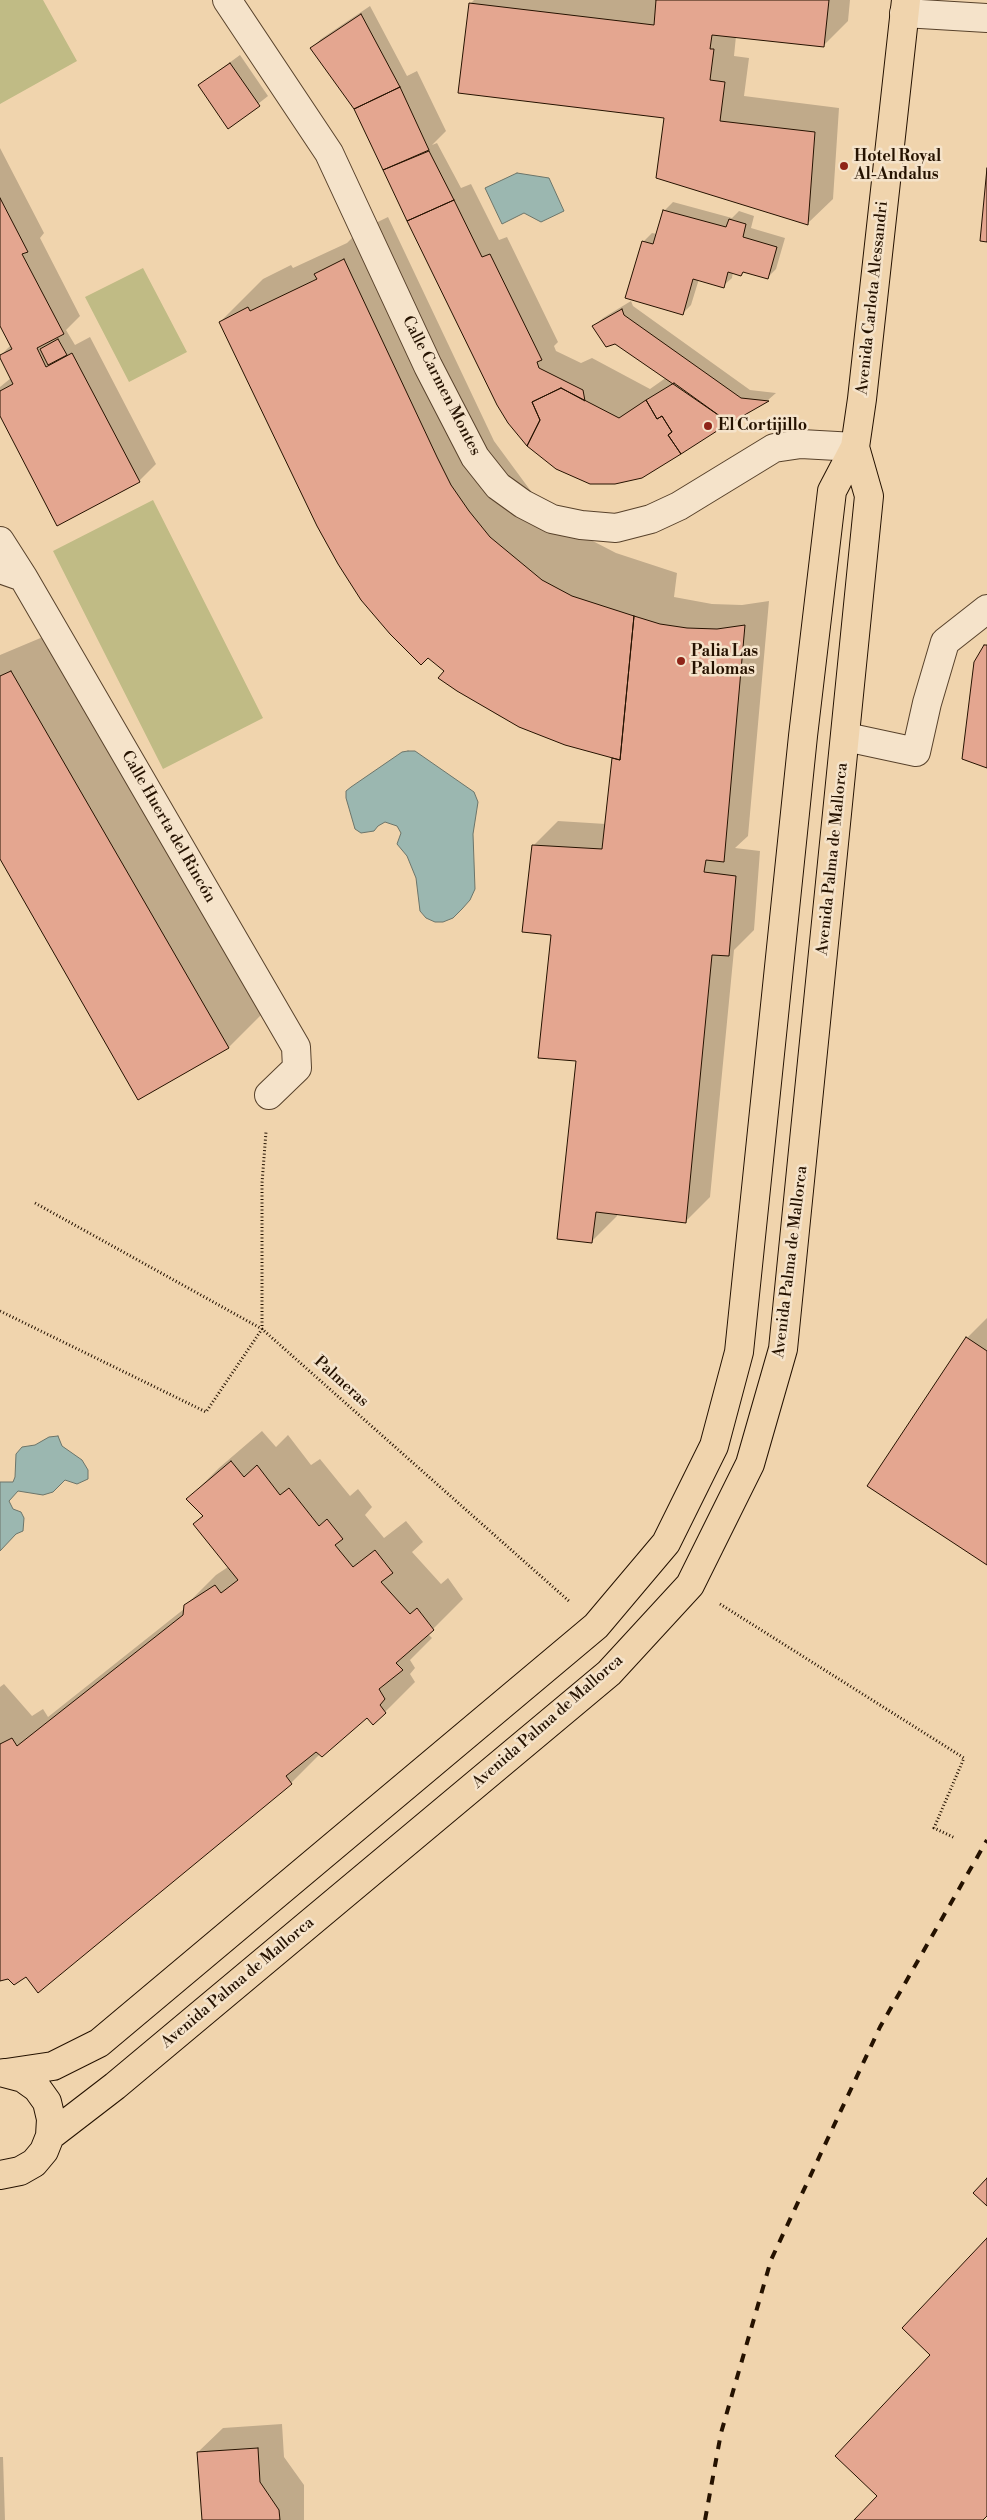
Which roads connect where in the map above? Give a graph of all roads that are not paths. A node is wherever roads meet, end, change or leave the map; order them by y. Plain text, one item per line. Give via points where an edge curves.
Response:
1 (227, 0) edge
2 (905, 7) edge
3 (987, 18) edge
4 (855, 447) junction
5 (0, 541) edge
6 (12, 573) edge
7 (987, 609) edge
8 (846, 737) junction
9 (269, 1095) road end
10 (3, 2073) edge
11 (50, 2136) junction
12 (0, 2175) edge

1 - 4 street, Calle Carmen Montes via 329,154 428,366 475,456 498,486 523,504 552,519 616,528 651,519 678,506 774,448 801,444
2 - 3 street
2 - 4 main road, Avenida Carlota Alessandri
4 - 8 main road, Avenida Carlota Alessandri via 869,496
4 - 10 main road, Avenida Carlota Alessandri via 832,491 803,736 739,1352 714,1446 666,1543 596,1626 98,2043 53,2066
5 - 6 street, Calle Huerta del Rincón
6 - 9 street, Calle Huerta del Rincón via 296,1047 297,1068
7 - 8 street via 946,642 916,752
8 - 11 main road, Avenida Palma de Mallorca via 784,1349 750,1464 690,1584 608,1673
10 - 11 main road via 23,2078 37,2088 51,2119
11 - 12 main road via 34,2163 20,2171

